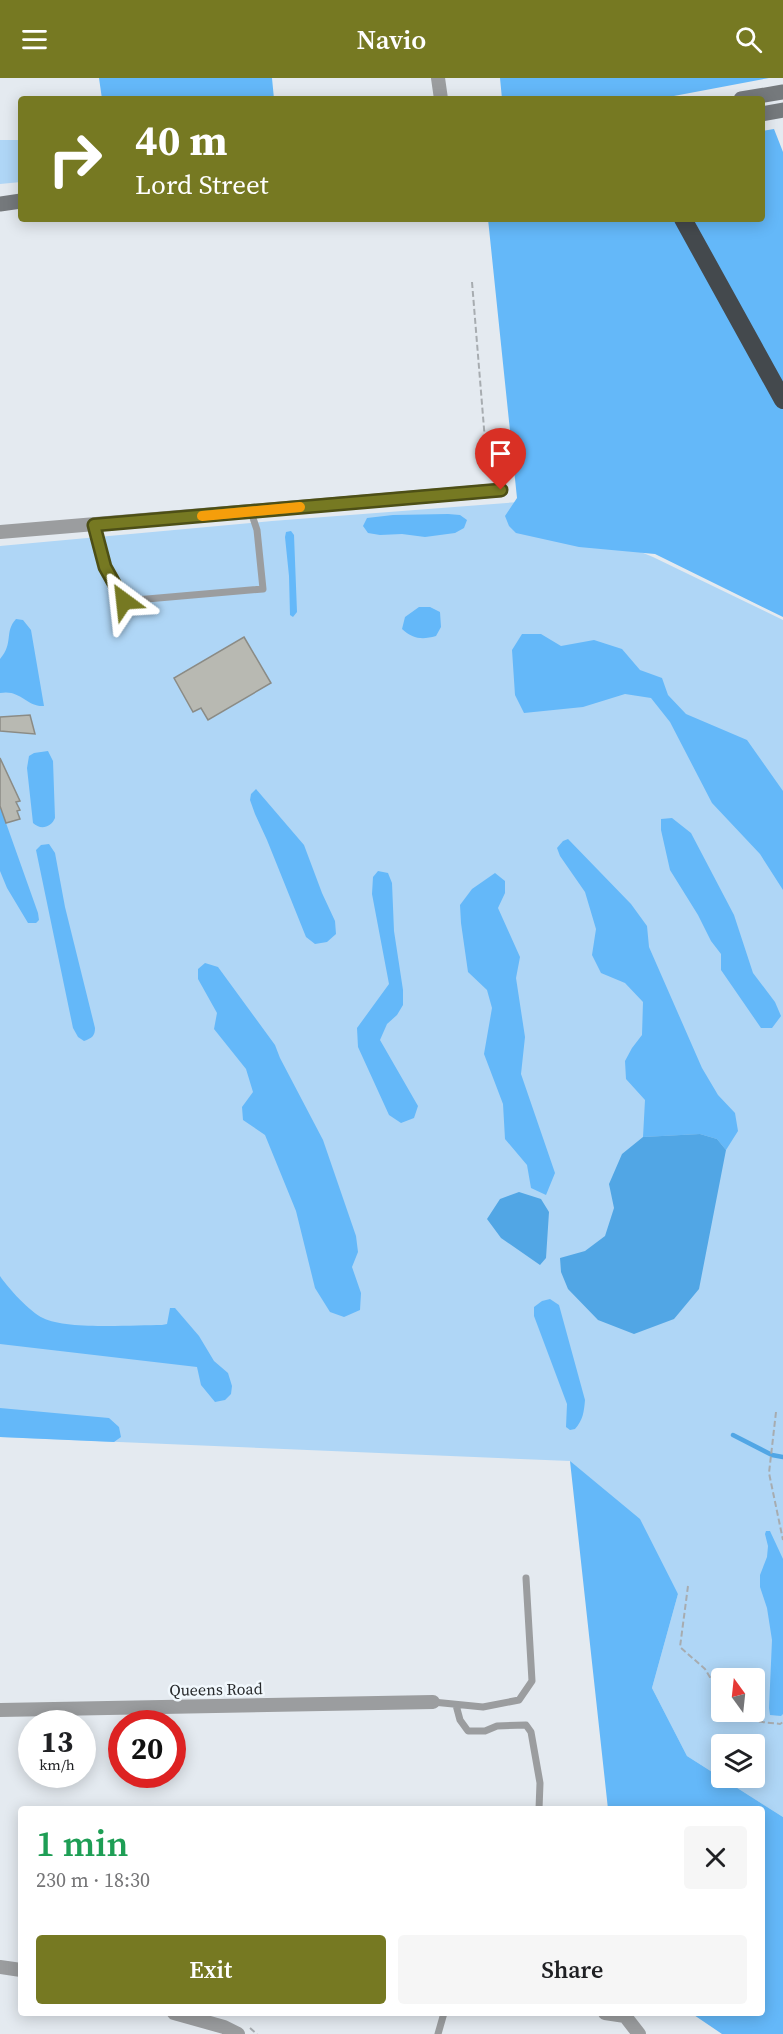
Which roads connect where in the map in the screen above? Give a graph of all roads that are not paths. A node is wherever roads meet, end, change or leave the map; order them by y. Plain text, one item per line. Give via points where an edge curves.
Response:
1 (438, 78) edge
2 (776, 93) edge
3 (441, 96) edge
4 (758, 96) edge
5 (18, 201) edge
6 (0, 204) edge
7 (683, 222) edge
8 (783, 400) edge
9 (501, 490) dead end
10 (251, 512) junction
11 (94, 525) junction
12 (0, 532) edge
13 (526, 1578) dead end
14 (433, 1702) joint
15 (456, 1705) junction
16 (0, 1710) edge
17 (539, 1806) edge
18 (0, 1967) edge
19 (18, 1970) edge
20 (185, 2016) edge
21 (443, 2016) edge
22 (625, 2016) edge
23 (238, 2034) edge
24 (438, 2034) edge
25 (639, 2034) edge

1 - 3 street
2 - 4 main road
5 - 6 main road
7 - 8 highway
9 - 10 street
10 - 11 street
10 - 11 lane via 257,530 263,589 124,601 105,567
11 - 12 street
13 - 15 lane via 532,1681 519,1700 483,1707
14 - 15 lane
14 - 16 street, Queens Road
15 - 17 lane via 468,1731 526,1725 531,1732 540,1783
18 - 19 street
20 - 23 street
21 - 24 lane
22 - 25 street

